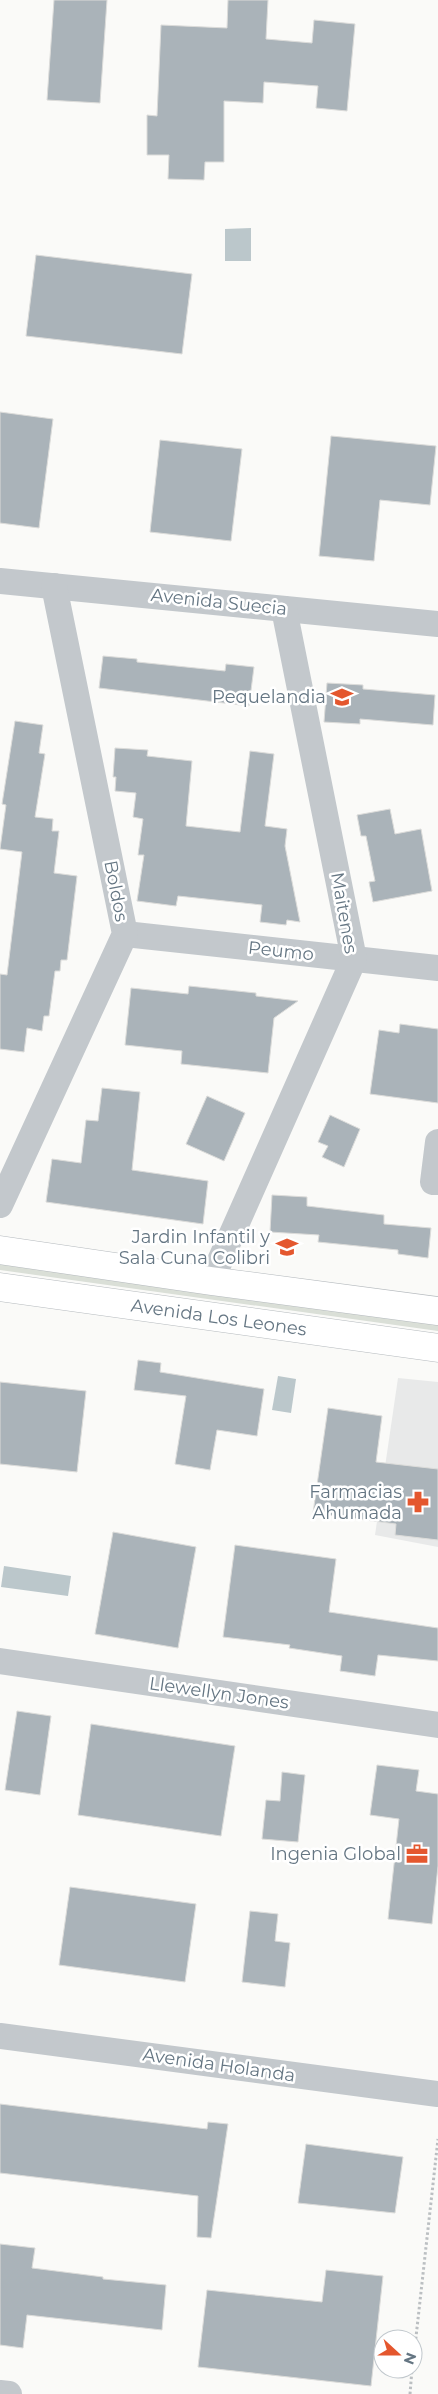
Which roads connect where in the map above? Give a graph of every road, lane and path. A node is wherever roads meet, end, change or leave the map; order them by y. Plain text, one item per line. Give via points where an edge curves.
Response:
1 (0, 581) edge
2 (54, 586) junction
3 (284, 609) junction
4 (438, 624) edge
5 (124, 934) junction
6 (354, 959) junction
7 (438, 968) edge
8 (438, 1142) edge
9 (438, 1182) edge
10 (0, 1204) edge
11 (0, 1250) edge
12 (210, 1282) junction
13 (0, 1286) edge
14 (438, 1311) edge
15 (438, 1348) edge
16 (0, 1661) edge
17 (438, 1725) edge
18 (0, 2036) edge
19 (438, 2094) edge
20 (438, 2139) edge
21 (417, 2329) edge
22 (411, 2379) edge
23 (0, 2393) edge
24 (9, 2394) edge
25 (410, 2394) edge

1 - 2 street, Avenida Suecia
2 - 3 street, Avenida Suecia
2 - 5 street, Boldos
3 - 4 street, Avenida Suecia
3 - 6 street, Maitenes
5 - 6 street, Peumo
5 - 10 street, Boldos
6 - 7 street, Peumo
6 - 12 street, Maitenes
8 - 9 street via 433,1182
11 - 12 main road, Avenida Los Leones
12 - 14 main road, Avenida Los Leones
13 - 15 main road, Avenida Los Leones
16 - 17 street, Llewellyn Jones
18 - 19 street, Avenida Holanda
20 - 21 path
22 - 25 path
23 - 24 street

